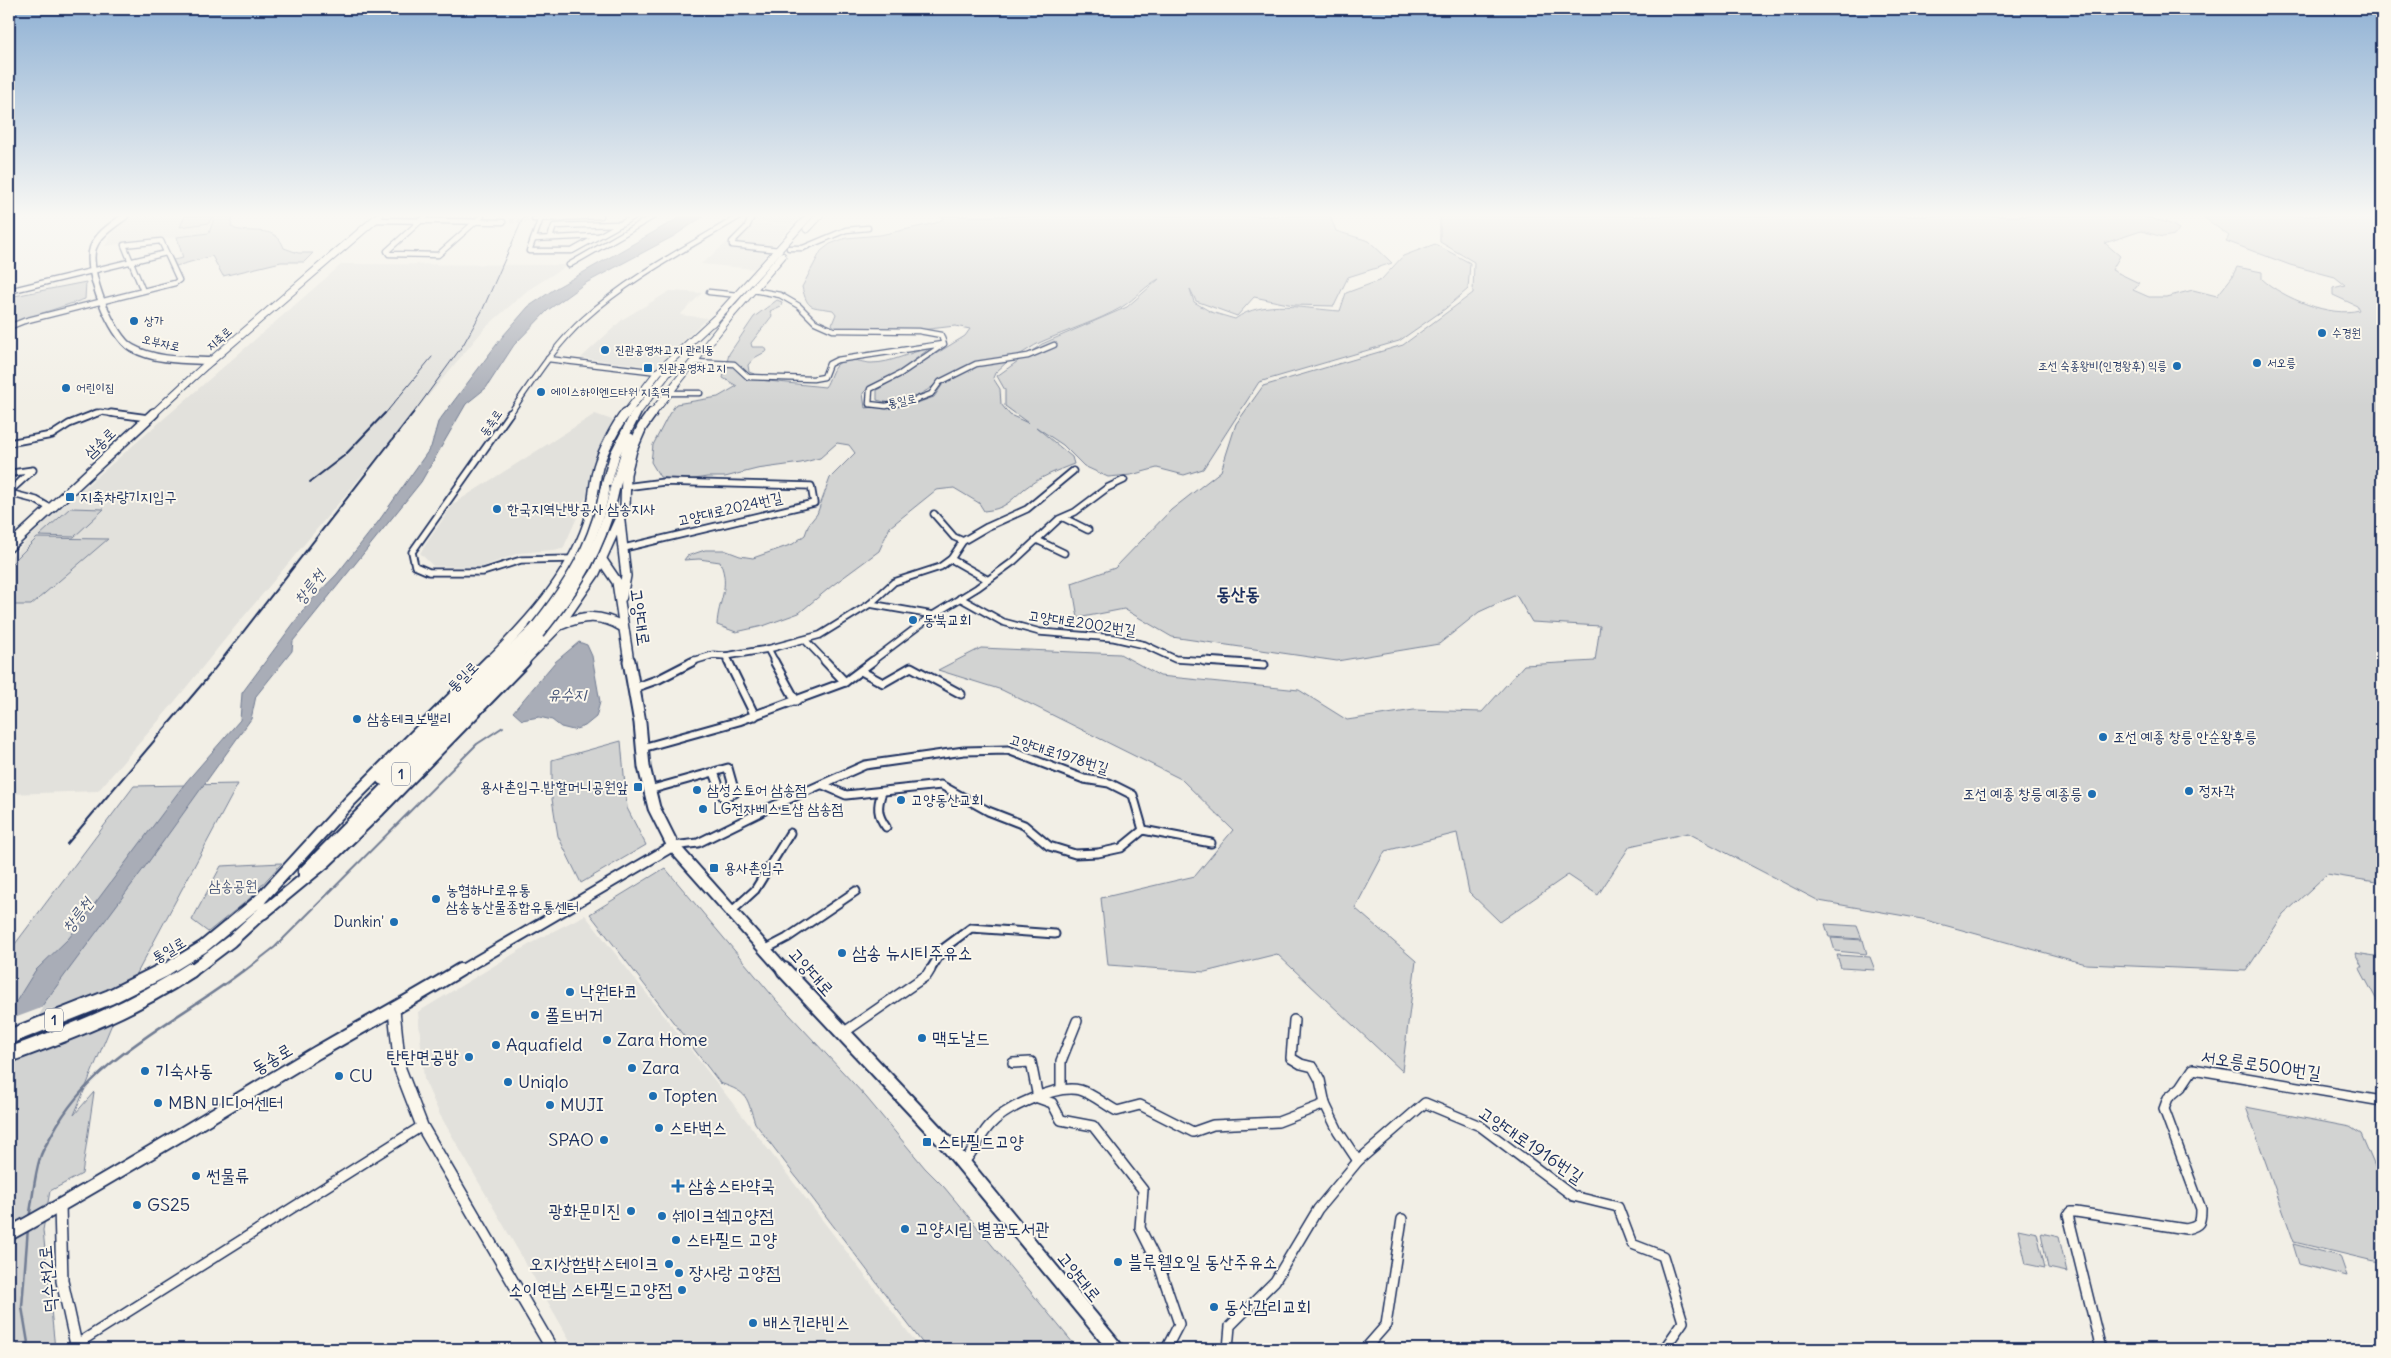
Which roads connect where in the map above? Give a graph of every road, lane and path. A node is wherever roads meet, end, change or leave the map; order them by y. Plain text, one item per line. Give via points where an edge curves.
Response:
1 (60, 279) edge
2 (95, 279) edge
3 (138, 279) edge
4 (179, 279) edge
5 (305, 279) edge
6 (637, 279) edge
7 (753, 279) edge
8 (762, 279) edge
9 (753, 290) junction
10 (9, 291) edge
11 (143, 291) junction
12 (709, 292) dead end
13 (738, 295) junction
14 (104, 301) junction
15 (715, 319) junction
16 (726, 321) junction
17 (9, 327) edge
18 (944, 344) junction
19 (1054, 345) dead end
20 (548, 359) junction
21 (211, 361) junction
22 (695, 362) junction
23 (658, 372) junction
24 (667, 393) junction
25 (700, 393) dead end
26 (148, 418) junction
27 (9, 443) edge
28 (1073, 471) dead end
29 (12, 473) dead end
30 (1124, 480) dead end
31 (625, 487) junction
32 (9, 493) edge
33 (625, 507) junction
34 (50, 508) junction
35 (590, 514) junction
36 (934, 514) dead end
37 (1064, 518) junction
38 (620, 521) junction
39 (1088, 530) dead end
40 (1037, 540) junction
41 (963, 541) junction
42 (9, 547) edge
43 (624, 548) junction
44 (1064, 553) dead end
45 (572, 558) junction
46 (951, 559) junction
47 (602, 560) junction
48 (988, 580) junction
49 (960, 598) junction
50 (621, 600) junction
51 (870, 604) junction
52 (933, 615) junction
53 (559, 625) junction
54 (623, 627) junction
55 (536, 632) junction
56 (805, 640) junction
57 (768, 648) junction
58 (726, 656) junction
59 (1264, 665) dead end
60 (861, 671) junction
61 (845, 682) junction
62 (634, 688) junction
63 (961, 694) dead end
64 (796, 702) junction
65 (755, 716) junction
66 (642, 748) junction
67 (714, 772) dead end
68 (823, 785) junction
69 (649, 790) junction
70 (882, 792) junction
71 (886, 827) dead end
72 (1143, 830) junction
73 (790, 833) dead end
74 (1211, 843) dead end
75 (673, 846) junction
76 (598, 890) joint
77 (856, 891) dead end
78 (259, 909) junction
79 (732, 911) junction
80 (1055, 934) dead end
81 (766, 949) junction
82 (394, 1010) junction
83 (1294, 1020) dead end
84 (1077, 1021) dead end
85 (843, 1033) junction
86 (9, 1037) edge
87 (9, 1055) edge
88 (1013, 1063) dead end
89 (1061, 1089) junction
90 (1038, 1098) junction
91 (2382, 1101) edge
92 (1325, 1104) junction
93 (422, 1126) junction
94 (1358, 1161) junction
95 (962, 1163) junction
96 (60, 1205) junction
97 (39, 1217) joint
98 (1402, 1219) dead end
99 (9, 1234) edge
100 (74, 1348) edge
101 (552, 1349) edge
102 (1116, 1349) edge
103 (1166, 1349) edge
104 (1228, 1349) edge
105 (1365, 1349) edge
106 (1664, 1349) edge
107 (2101, 1349) edge

1 - 10 street
2 - 14 main road, 오부자로
3 - 11 street
4 - 11 street
5 - 21 main road, 지축로
6 - 20 street, 동축로 via 582,320
7 - 13 main road, 통일로 / 1
8 - 9 main road, 통일로 / 1
9 - 16 main road, 통일로 / 1
9 - 18 street via 780,295 799,306 815,322 833,330 919,331 941,335
11 - 14 street
12 - 13 street
13 - 15 main road, 통일로 / 1
14 - 17 street
14 - 21 main road, 오부자로 via 111,323 125,344 159,356
15 - 23 main road
15 - 55 main road, 통일로 / 1, bridge via 648,396 626,427 611,460 592,542
16 - 22 main road
16 - 55 main road, 통일로 / 1, bridge via 652,404 636,427 624,452 610,518 596,553 569,596
18 - 19 street, 통일로 via 900,374 870,389 868,404 886,406 915,400 931,394 940,382 976,364 1028,356
18 - 22 street via 836,360 829,364 824,377 813,378 748,377 734,364
20 - 23 street
20 - 45 street, 동축로 via 412,552 415,566 429,572 482,572 521,560
21 - 26 main road, 삼송로
22 - 24 main road
23 - 35 main road via 626,413 608,444 598,466
24 - 25 street
24 - 31 main road via 642,427 632,450
26 - 27 street via 100,412 69,424 52,435
26 - 34 main road, 삼송로
28 - 41 street via 1027,509
29 - 32 street via 33,470
30 - 37 street via 1114,482
31 - 33 main road
31 - 43 street, 고양대로2024번길 via 664,482 811,486 814,503
32 - 34 street via 36,500
33 - 35 main road via 604,517
33 - 38 main road
34 - 42 main road, 삼송로
35 - 45 main road
36 - 41 street via 954,537
37 - 39 street
37 - 40 street
38 - 43 main road
38 - 47 main road
40 - 44 street
40 - 48 street
41 - 46 street
43 - 50 main road via 626,576
45 - 47 main road
45 - 78 main road via 554,589 523,628 350,802
46 - 48 street
46 - 51 street via 940,567 894,582
47 - 50 main road, 고양대로 via 617,582
47 - 53 main road
48 - 49 street
49 - 52 street
49 - 59 street, 고양대로2002번길 via 1003,622 1040,632 1114,638 1145,645 1175,659
50 - 54 main road, 고양대로
51 - 52 street
51 - 56 street via 820,636
52 - 60 street
53 - 54 main road via 588,615 610,619
53 - 78 main road via 326,861
54 - 62 main road, 고양대로
55 - 78 main road, 통일로 / 1
56 - 57 street
56 - 61 street
57 - 58 street
57 - 64 street
58 - 62 street via 690,662
58 - 65 street
60 - 61 street
60 - 63 street via 883,683 912,667
61 - 64 street
62 - 66 main road, 고양대로
64 - 65 street
65 - 66 street
66 - 69 main road, 고양대로
67 - 69 street
68 - 70 street via 846,795
68 - 72 street, 고양대로1978번길 via 865,765 964,751 1008,750 1084,779 1109,783 1133,795
68 - 75 street, 고양대로1978번길 via 698,843
69 - 75 main road, 고양대로
70 - 71 street via 876,810
70 - 72 street via 941,785 988,811 1024,825 1049,846 1075,854 1121,848
72 - 74 street
73 - 79 street via 755,890
75 - 76 main road
75 - 79 main road, 고양대로
76 - 82 main road, 동송로
77 - 81 street
78 - 86 main road, 통일로 / 1 via 151,980 98,1004
78 - 87 main road, 통일로 / 1 via 237,936 180,978 89,1025
79 - 81 main road, 고양대로
80 - 85 street via 971,928 944,948 927,975
81 - 85 main road, 고양대로
82 - 93 street via 400,1069
82 - 96 main road, 동송로
83 - 92 street via 1291,1058 1313,1067 1320,1080
84 - 89 street via 1061,1061
85 - 95 main road, 고양대로
88 - 90 street via 1031,1062
89 - 90 street
89 - 92 street via 1080,1090 1117,1111 1140,1105 1194,1132 1213,1125 1278,1122
90 - 95 street via 1013,1108 990,1125 974,1154
90 - 103 street via 1052,1102 1061,1120 1093,1126 1143,1190 1140,1228 1160,1268 1179,1324
91 - 107 street, 서오릉로500번길 via 2205,1070 2193,1070 2187,1074 2181,1087 2167,1097 2164,1108 2201,1209 2198,1226 2186,1229 2076,1212 2068,1215
92 - 94 street via 1338,1132
93 - 100 street
93 - 101 street
94 - 104 street, 고양대로1916번길 via 1318,1209 1275,1281 1230,1326
94 - 106 street, 고양대로1916번길 via 1425,1103 1480,1126 1573,1196 1618,1207 1632,1244 1663,1256 1683,1322
95 - 102 main road, 고양대로
96 - 97 main road, 동송로
96 - 100 street, 덕수천2로 via 62,1281
97 - 99 main road
98 - 105 street via 1386,1325

